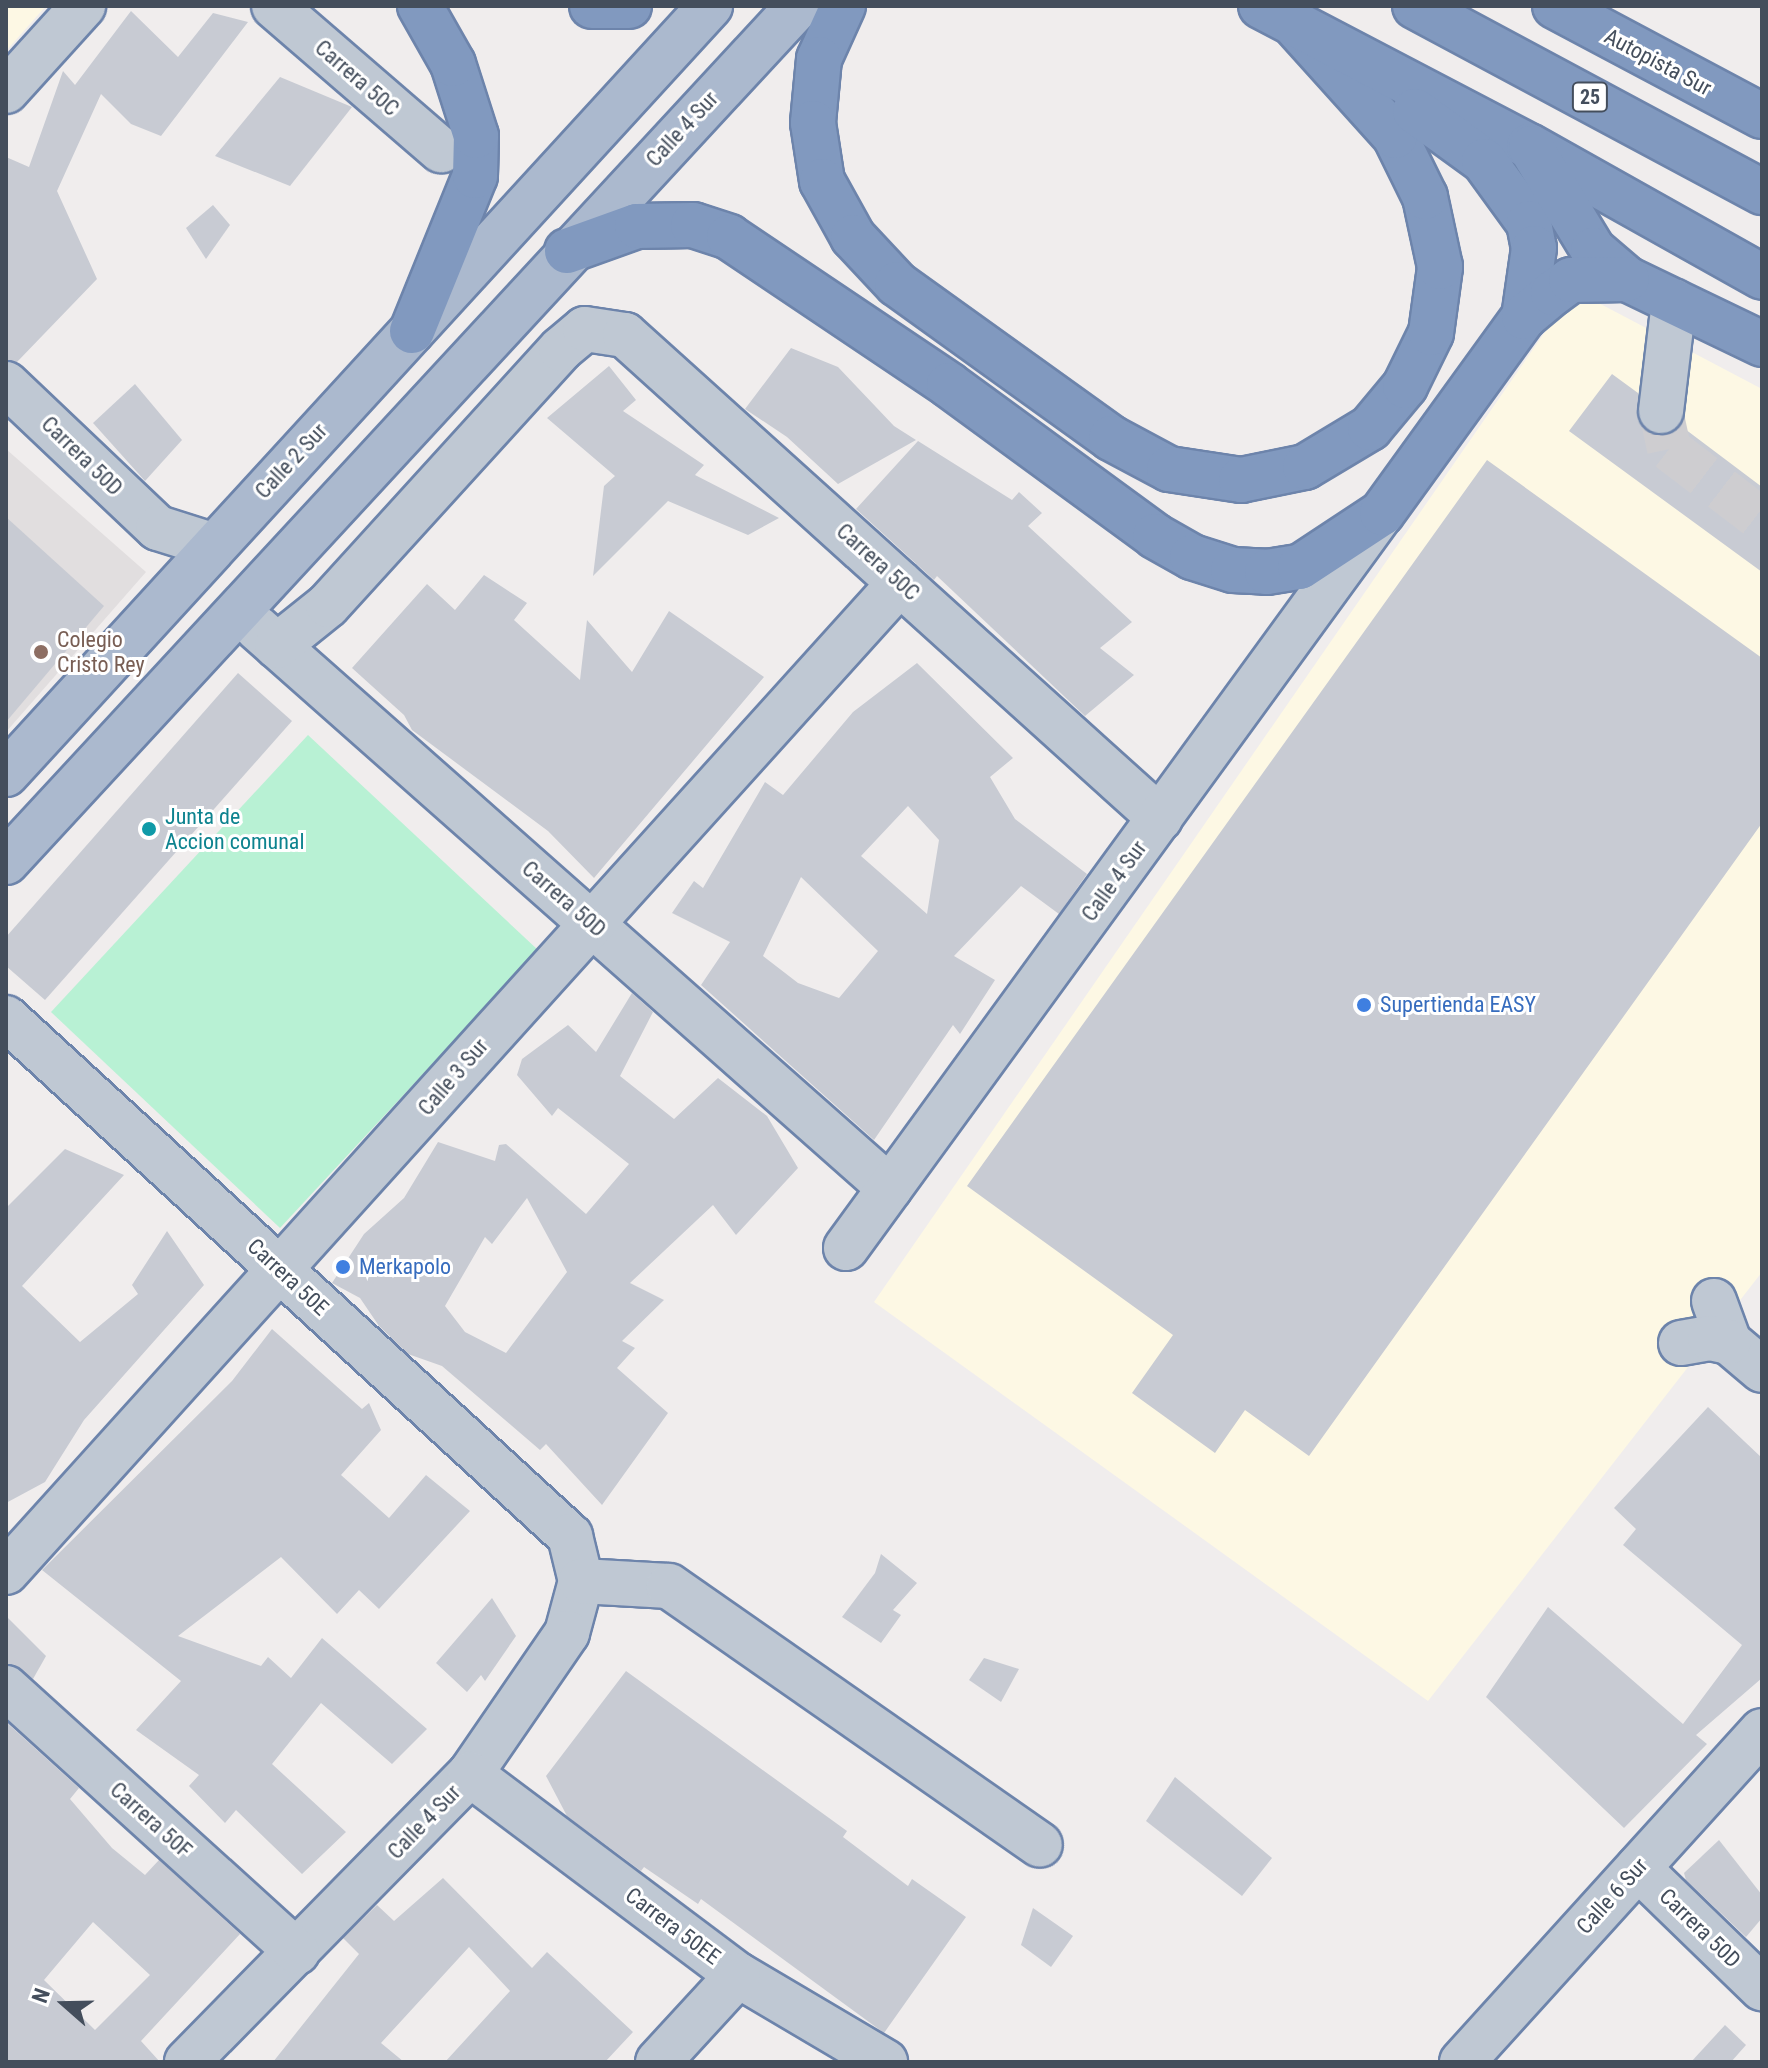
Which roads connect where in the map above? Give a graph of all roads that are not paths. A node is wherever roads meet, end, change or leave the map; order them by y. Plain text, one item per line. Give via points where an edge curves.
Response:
1 (83, 6) edge
2 (274, 6) edge
3 (420, 6) edge
4 (592, 6) edge
5 (629, 6) edge
6 (710, 6) edge
7 (798, 6) edge
8 (843, 6) edge
9 (1415, 6) edge
10 (1555, 6) edge
11 (1279, 16) edge
12 (6, 91) edge
13 (1762, 116) edge
14 (1529, 146) junction
15 (441, 150) dead end
16 (1762, 192) edge
17 (580, 243) junction
18 (1762, 277) edge
19 (1627, 279) junction
20 (1674, 302) junction
21 (1524, 317) junction
22 (412, 331) junction
23 (1762, 344) edge
24 (6, 384) edge
25 (1661, 411) tunnel mouth
26 (1382, 513) junction
27 (158, 528) junction
28 (212, 545) junction
29 (900, 583) junction
30 (173, 589) junction
31 (238, 609) junction
32 (277, 646) junction
33 (6, 774) edge
34 (1160, 818) junction
35 (6, 862) edge
36 (589, 921) junction
37 (6, 1018) edge
38 (890, 1188) junction
39 (846, 1248) dead end
40 (281, 1271) junction
41 (1714, 1301) dead end
42 (1729, 1342) junction
43 (1681, 1343) dead end
44 (1762, 1370) edge
45 (570, 1536) joint
46 (6, 1572) edge
47 (581, 1581) junction
48 (6, 1688) edge
49 (1762, 1731) edge
50 (470, 1774) junction
51 (1040, 1845) dead end
52 (1638, 1868) junction
53 (297, 1952) junction
54 (738, 1975) junction
55 (1762, 1988) edge
56 (1483, 2055) edge
57 (187, 2062) edge
58 (658, 2062) edge
59 (885, 2062) edge

1 - 12 street
2 - 15 street, Carrera 50C
3 - 22 highway via 453,64 476,136 475,176
4 - 5 highway
6 - 22 main road, Calle 2 Sur
7 - 17 main road, Calle 4 Sur
8 - 11 highway via 819,59 813,123 822,181 853,237 897,284 1111,438 1169,469 1241,480 1305,467 1370,428 1405,386 1431,333 1440,267 1425,197 1395,136
9 - 16 highway, 25
10 - 13 highway, Autopista Sur
11 - 14 highway
11 - 21 highway via 1484,161 1512,194 1529,223 1534,248
14 - 18 highway
14 - 19 highway via 1593,250
17 - 26 highway via 637,226 693,225 729,237 770,260 1192,557 1233,570 1300,567
17 - 31 main road
19 - 20 highway
19 - 21 highway via 1571,280
20 - 23 highway
20 - 25 street
21 - 26 highway
22 - 28 main road, Calle 2 Sur
24 - 27 street, Carrera 50D
26 - 34 street, Calle 4 Sur
27 - 28 street, Carrera 50D
27 - 30 street
28 - 30 main road, Calle 2 Sur
29 - 32 street, Carrera 50C via 642,348 625,335 585,329 328,605
29 - 34 street, Carrera 50C
29 - 36 street, Calle 3 Sur
30 - 33 main road, Calle 2 Sur
31 - 32 street, Carrera 50D
31 - 35 main road
32 - 36 street, Carrera 50D
34 - 38 street, Calle 4 Sur
36 - 38 street, Carrera 50D
36 - 40 street, Calle 3 Sur
37 - 40 street, Carrera 50E
38 - 39 street, Calle 4 Sur
40 - 45 street, Carrera 50E
40 - 46 street, Calle 3 Sur
41 - 42 street
42 - 43 street via 1710,1338
42 - 44 street
45 - 47 street, Calle 4 Sur
47 - 50 street, Calle 4 Sur via 567,1633
47 - 51 street via 669,1586
48 - 53 street, Carrera 50F
49 - 52 street, Calle 6 Sur
50 - 53 street, Calle 4 Sur
50 - 54 street, Carrera 50EE
52 - 55 street, Carrera 50D
52 - 56 street, Calle 6 Sur
53 - 57 street, Calle 4 Sur
54 - 58 street
54 - 59 street, Carrera 50EE

